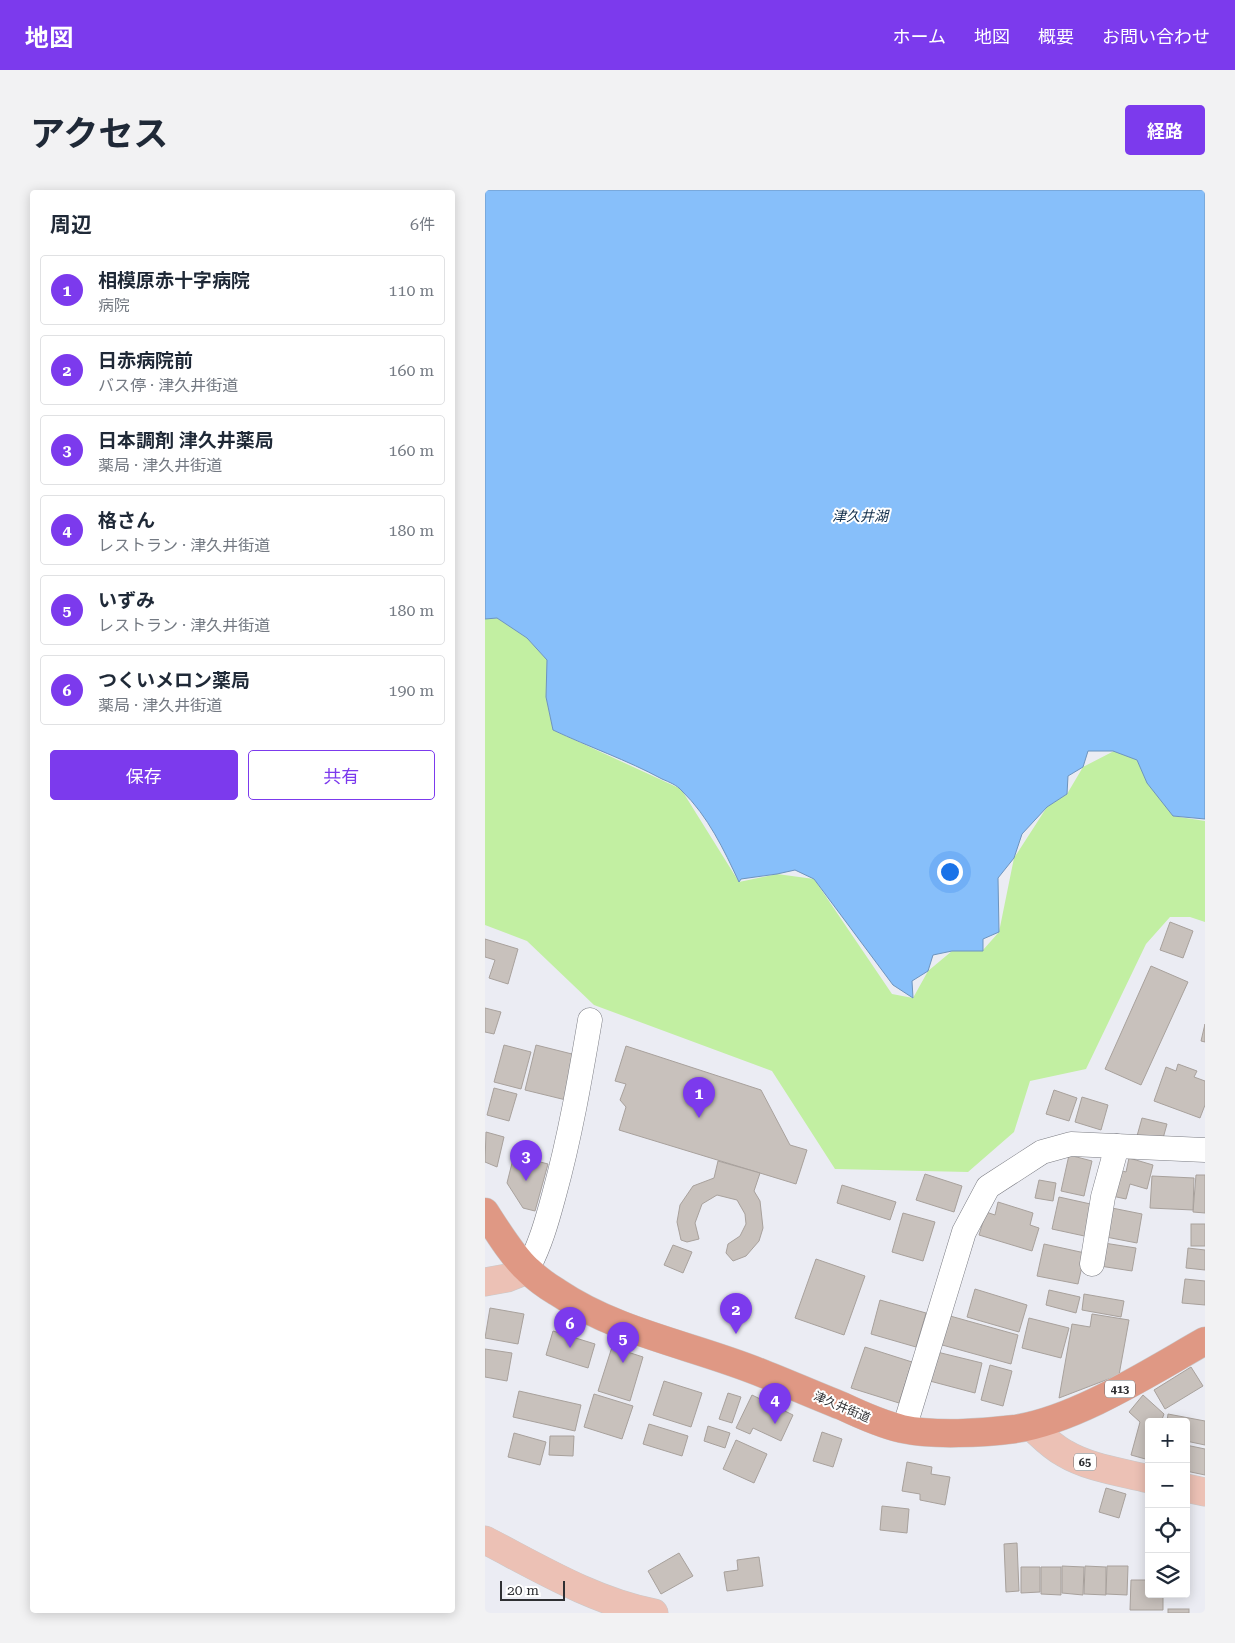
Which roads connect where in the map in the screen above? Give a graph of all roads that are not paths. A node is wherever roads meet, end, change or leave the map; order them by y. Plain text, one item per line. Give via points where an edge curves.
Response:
1 (590, 1020) dead end
2 (1117, 1146) junction
3 (1205, 1150) edge
4 (485, 1212) edge
5 (1092, 1264) dead end
6 (527, 1270) junction
7 (485, 1282) edge
8 (1205, 1341) edge
9 (1031, 1426) junction
10 (904, 1429) junction
11 (1145, 1478) edge
12 (1190, 1489) edge
13 (1205, 1492) edge
14 (485, 1540) edge
15 (654, 1613) edge

1 - 6 street via 561,1170 538,1249
2 - 3 street
2 - 5 street via 1103,1197
2 - 10 street via 1071,1144 1042,1152 988,1187 964,1232
4 - 6 highway, 津久井街道 / 413
6 - 7 main road
6 - 10 highway, 津久井街道 / 413 via 556,1292 613,1322 759,1372 875,1421
8 - 9 highway, 津久井街道 / 413 via 1104,1398
9 - 10 highway, 津久井街道 / 413 via 964,1432
9 - 11 main road, 65 via 1066,1454
12 - 13 main road
14 - 15 main road via 579,1588

